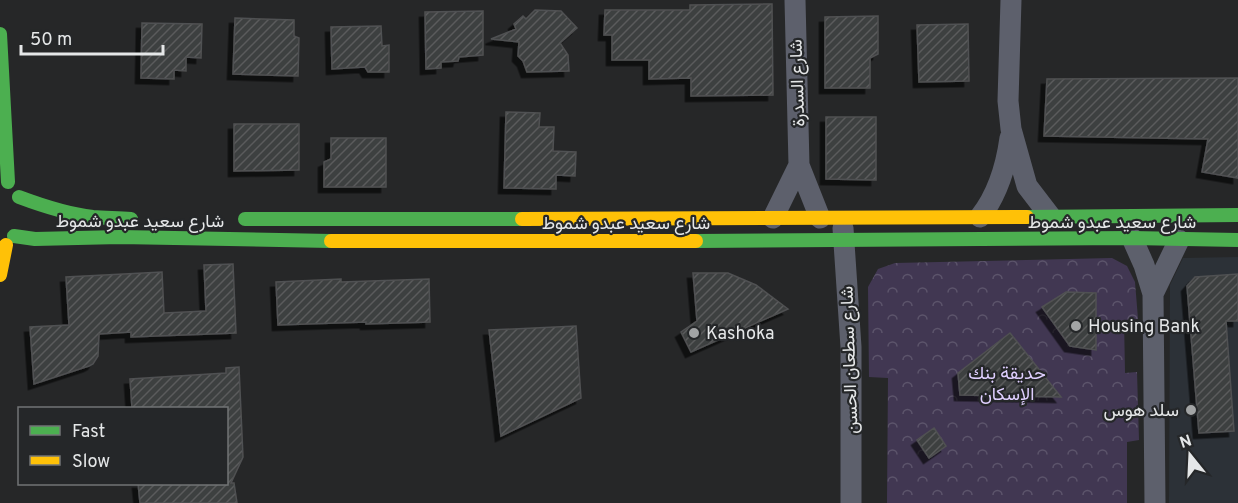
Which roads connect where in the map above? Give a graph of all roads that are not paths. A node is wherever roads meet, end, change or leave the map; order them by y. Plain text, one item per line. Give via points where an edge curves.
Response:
1 (795, 0) edge
2 (1011, 0) edge
3 (0, 34) edge
4 (1011, 129) junction
5 (799, 165) junction
6 (4, 179) edge
7 (19, 197) junction
8 (1238, 215) edge
9 (1050, 216) junction
10 (980, 217) junction
11 (773, 218) junction
12 (820, 218) junction
13 (843, 218) junction
14 (146, 219) dead end
15 (228, 219) dead end
16 (12, 235) edge
17 (1132, 238) junction
18 (1179, 240) junction
19 (1238, 240) edge
20 (843, 241) junction
21 (0, 275) edge
22 (1153, 294) junction
23 (850, 503) edge
24 (1155, 503) edge

1 - 5 street, شارع السدرة
2 - 4 street
3 - 6 main road
4 - 9 street via 1027,186
4 - 10 street via 1003,174
5 - 11 street, شارع السدرة
5 - 12 street, شارع السدرة
6 - 7 main road
7 - 14 main road, شارع سعيد عبدو شموط via 44,207 92,217
7 - 16 main road via 22,207
8 - 9 main road, شارع سعيد عبدو شموط
9 - 10 main road, شارع سعيد عبدو شموط
10 - 13 main road, شارع سعيد عبدو شموط
11 - 12 main road, شارع سعيد عبدو شموط
11 - 15 main road, شارع سعيد عبدو شموط
12 - 13 main road, شارع سعيد عبدو شموط
13 - 20 street, شارع سطعان الحسن
16 - 20 main road, شارع سعيد عبدو شموط via 35,239
16 - 21 main road
17 - 18 main road, شارع سعيد عبدو شموط
17 - 20 main road, شارع سعيد عبدو شموط
17 - 22 street
18 - 19 main road, شارع سعيد عبدو شموط
18 - 22 street
20 - 23 street, شارع سطعان الحسن via 851,347
22 - 24 street

